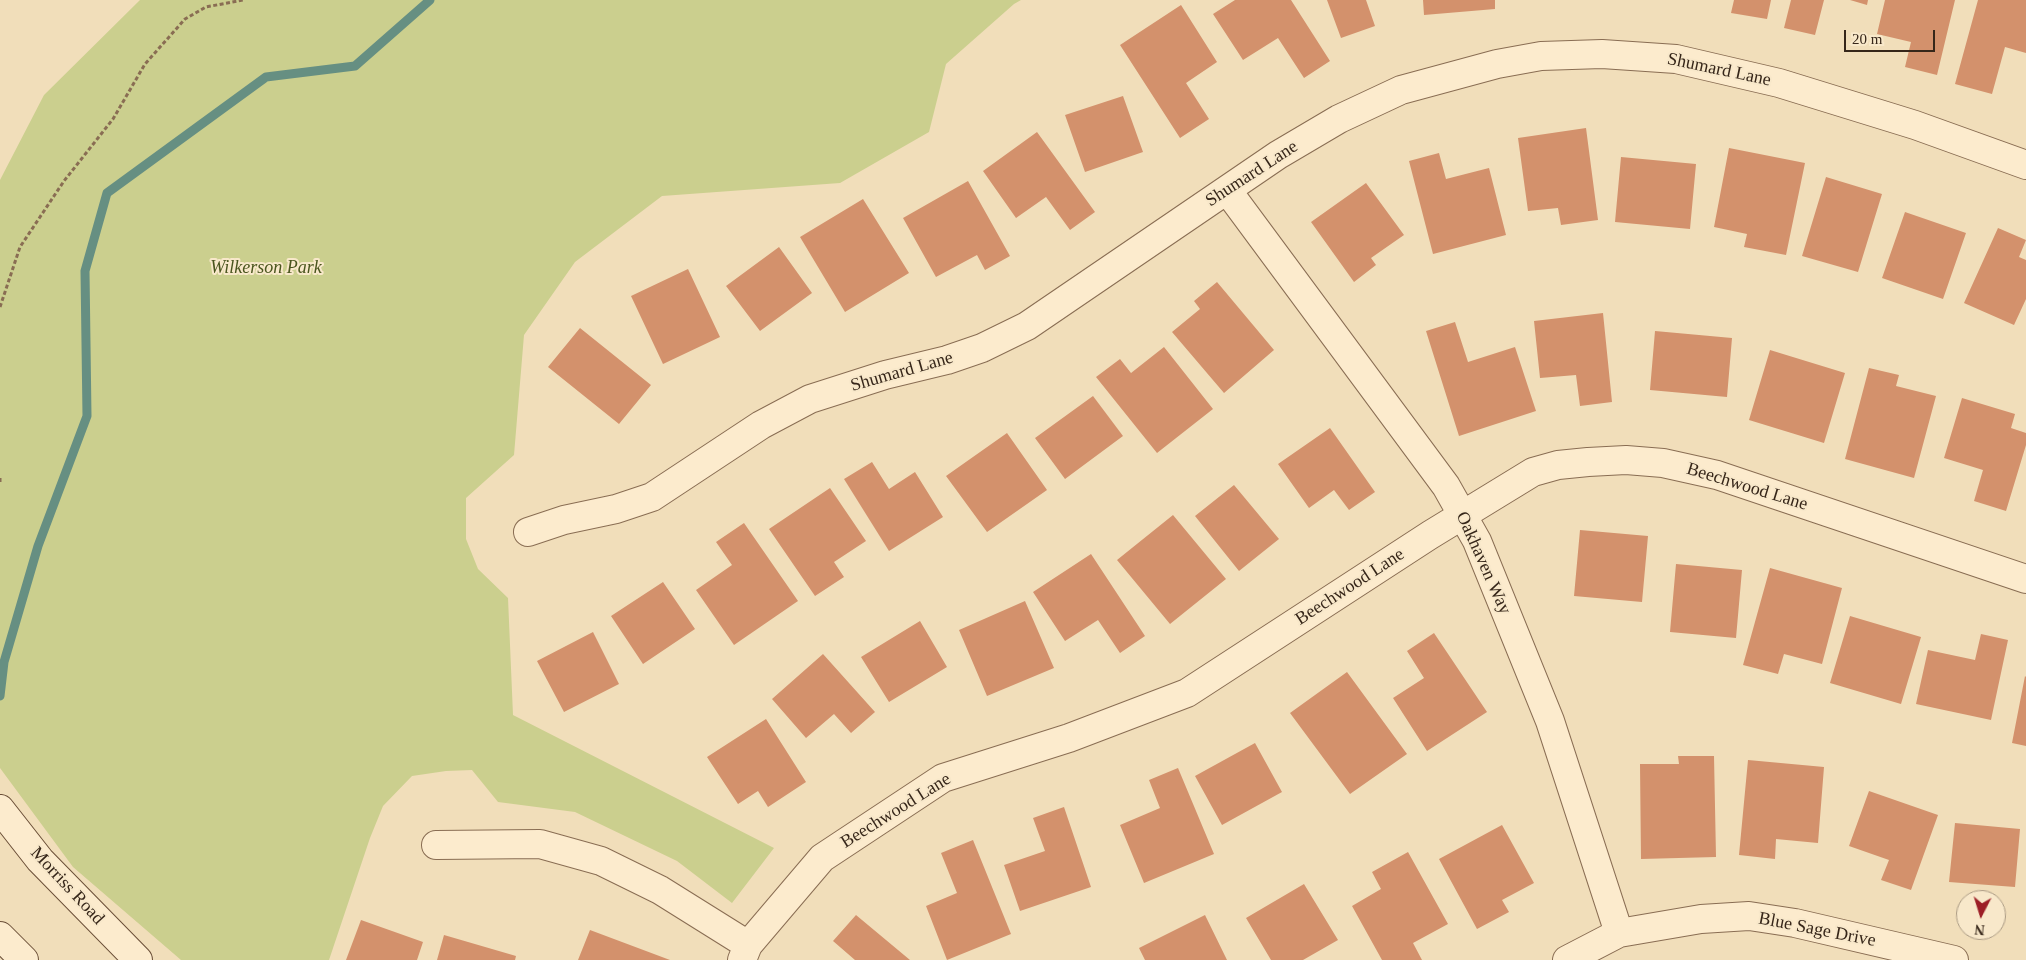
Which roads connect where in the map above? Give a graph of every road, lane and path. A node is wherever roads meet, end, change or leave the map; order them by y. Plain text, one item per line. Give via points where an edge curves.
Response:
1 (243, 0) edge
2 (2026, 165) edge
3 (1227, 190) junction
4 (0, 308) edge
5 (0, 478) edge
6 (0, 484) edge
7 (1462, 514) junction
8 (528, 532) dead end
9 (2026, 579) edge
10 (0, 809) edge
11 (436, 845) dead end
12 (1619, 933) junction
13 (745, 952) edge
14 (138, 960) edge
15 (1567, 960) edge
16 (1954, 960) edge

1 - 4 path via 206,7 185,19 145,64 113,119 64,181 20,247
2 - 3 street, Shumard Lane via 1915,125 1788,86 1676,59 1602,54 1541,56 1401,90 1339,119 1278,154
3 - 7 street, Oakhaven Way via 1446,486
3 - 8 street, Shumard Lane via 1027,326 982,348 947,360 885,375 810,399 761,424 652,497
5 - 6 path
7 - 9 street, Beechwood Lane via 1532,472 1558,465 1626,460 1663,463 1717,475
7 - 12 street, Oakhaven Way via 1477,541 1550,721
7 - 13 street, Beechwood Lane via 1187,693 1069,738 943,778 822,858
10 - 14 street, Morriss Road via 40,860
11 - 13 street via 540,844 601,861 660,890
12 - 15 street, Blue Sage Drive
12 - 16 street, Blue Sage Drive via 1701,919 1749,916 1795,923

